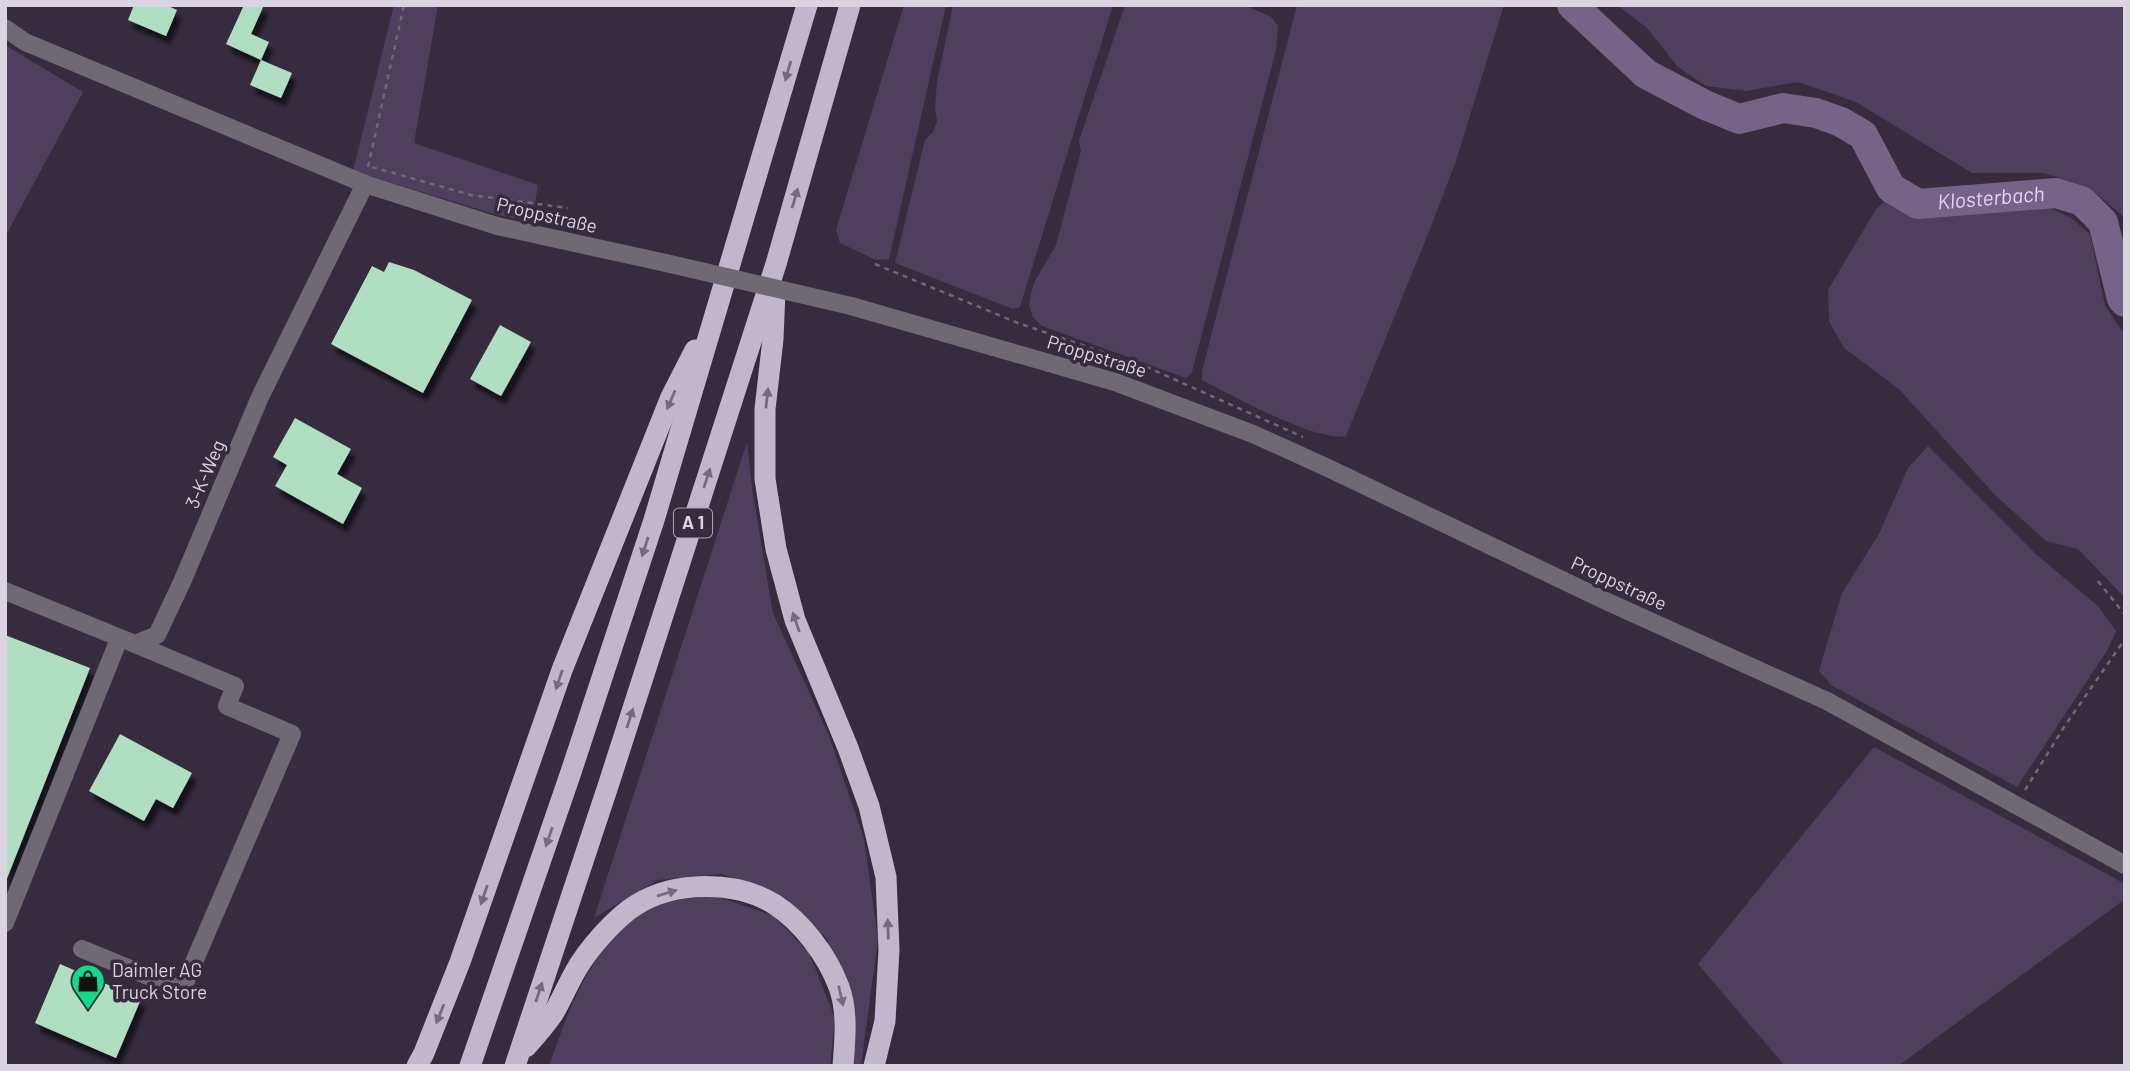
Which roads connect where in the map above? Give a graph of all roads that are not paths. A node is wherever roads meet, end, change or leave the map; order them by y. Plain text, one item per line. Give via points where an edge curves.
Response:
1 (807, 5) edge
2 (850, 5) edge
3 (5, 27) edge
4 (365, 184) junction
5 (776, 264) junction
6 (722, 295) junction
7 (5, 591) edge
8 (127, 641) junction
9 (2125, 865) edge
10 (5, 923) edge
11 (82, 949) dead end
12 (516, 1061) edge
13 (417, 1066) edge
14 (470, 1066) edge
15 (843, 1066) edge
16 (874, 1066) edge

1 -> 6 highway, A 1
5 -> 2 highway, A 1
3 - 4 street, Proppstraße via 25,42
4 - 8 street, 3-K-Weg via 260,397 157,635
4 - 9 street, Proppstraße, bridge via 497,226 851,306 1115,382 1253,434 1827,701
12 -> 5 highway, A 1
16 -> 5 highway via 885,1021 886,877 861,783 795,620 776,549 765,479 765,409 774,339
6 -> 13 highway via 671,397 571,648 460,962
6 -> 14 highway, A 1 via 589,719
7 - 8 street
8 - 10 street
8 - 11 street via 235,685 227,706 292,734 182,990
12 -> 15 highway via 552,1016 577,968 609,928 636,905 669,890 706,887 741,891 773,904 823,954 840,988 846,1026

